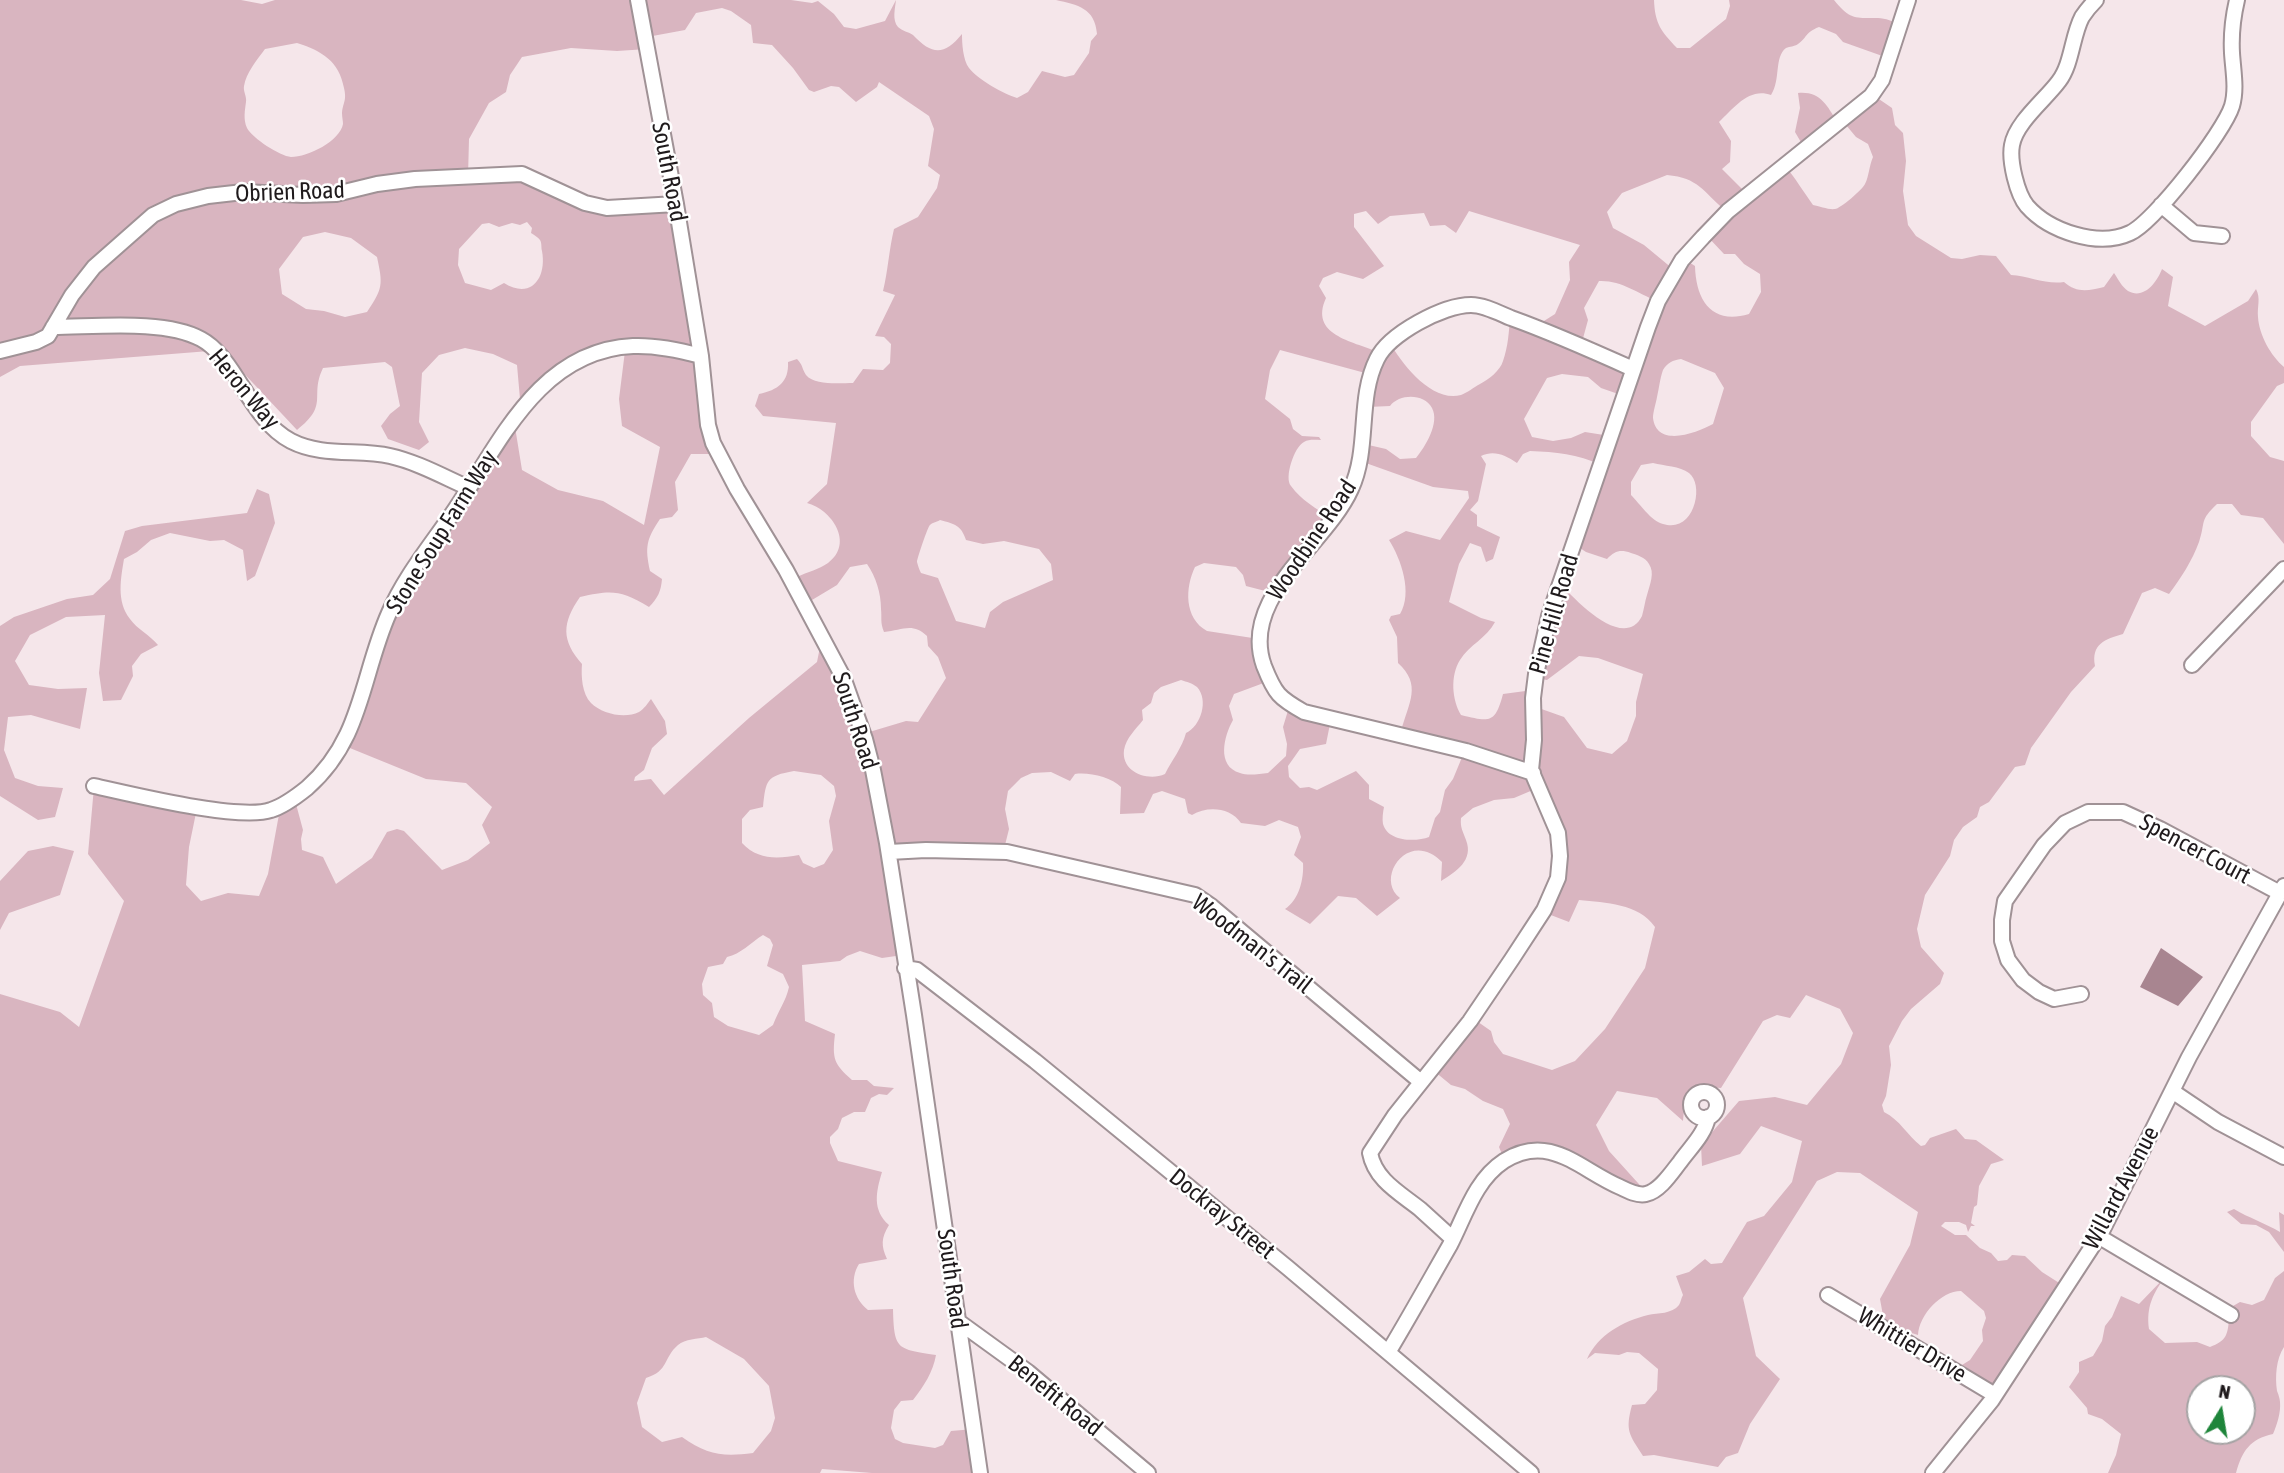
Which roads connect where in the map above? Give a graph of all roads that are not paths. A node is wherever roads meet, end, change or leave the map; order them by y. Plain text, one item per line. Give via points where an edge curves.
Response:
1 (638, 0) edge
2 (1908, 0) edge
3 (2096, 0) edge
4 (2237, 0) edge
5 (676, 204) junction
6 (2161, 205) junction
7 (2222, 236) dead end
8 (54, 327) junction
9 (0, 351) edge
10 (701, 356) junction
11 (1633, 369) junction
12 (469, 488) junction
13 (2284, 569) edge
14 (2192, 665) dead end
15 (1533, 773) junction
16 (94, 786) dead end
17 (888, 852) junction
18 (2282, 890) edge
19 (905, 968) junction
20 (2081, 994) dead end
21 (1421, 1082) junction
22 (2172, 1091) junction
23 (1708, 1117) dead end
24 (2284, 1157) edge
25 (2098, 1236) junction
26 (1453, 1239) junction
27 (1828, 1295) dead end
28 (2231, 1315) dead end
29 (959, 1322) junction
30 (1389, 1351) junction
31 (1995, 1395) junction
32 (980, 1473) edge
33 (1148, 1473) edge
34 (1531, 1473) edge
35 (1933, 1473) edge

1 - 5 street, South Road
2 - 11 street, Pine Hill Road via 1887,69 1871,96 1728,211 1682,260 1658,301
3 - 6 street via 2083,16 2060,80 2023,122 2012,144 2017,187 2026,205 2044,220 2088,237 2129,234
4 - 6 street via 2232,28 2232,107 2206,151
5 - 8 street, Obrien Road via 607,208 585,203 522,174 415,179 336,194 208,196 153,215 125,238 87,276
5 - 10 street, South Road
6 - 7 street via 2194,233
8 - 9 street, Obrien Road via 36,342
8 - 12 street, Heron Way via 171,329 194,336 224,360 258,411 286,439 322,450 393,456
10 - 12 street, Stone Soup Farm Way via 633,346 608,350 559,370 521,412
10 - 17 street, South Road via 713,443 843,677 865,739
11 - 15 street, Pine Hill Road via 1542,646 1532,698
11 - 15 street, Woodbine Road via 1471,305 1416,324 1394,338 1377,358 1369,383 1362,454 1350,491 1265,608 1259,641 1262,660 1281,699 1304,712 1466,751
12 - 16 street, Stone Soup Farm Way via 389,612 344,744 326,772 298,795 270,810 246,813
13 - 14 street
15 - 21 street, Pine Hill Road via 1558,833 1558,878 1544,910 1512,959
17 - 19 street, South Road
17 - 21 street, Woodman's Trail via 1007,852 1195,895
18 - 20 street, Spencer Court via 2123,812 2088,812 2065,824 2044,845 2006,901 2002,920 2008,960 2023,980 2054,999
18 - 22 street, Willard Avenue
19 - 29 street, South Road
19 - 30 street, Dockray Street via 916,970 1035,1061
21 - 26 street, Pine Hill Road via 1370,1153 1372,1165 1385,1182
22 - 24 street
22 - 25 street, Willard Avenue
23 - 26 street via 1706,1127 1672,1172 1644,1195 1608,1182 1556,1152 1535,1149 1506,1159 1474,1195
25 - 28 street
25 - 31 street, Willard Avenue
26 - 30 street
27 - 31 street, Whittier Drive
29 - 32 street, South Road
29 - 33 street, Benefit Road via 1028,1372
30 - 34 street, Dockray Street
31 - 35 street, Willard Avenue

